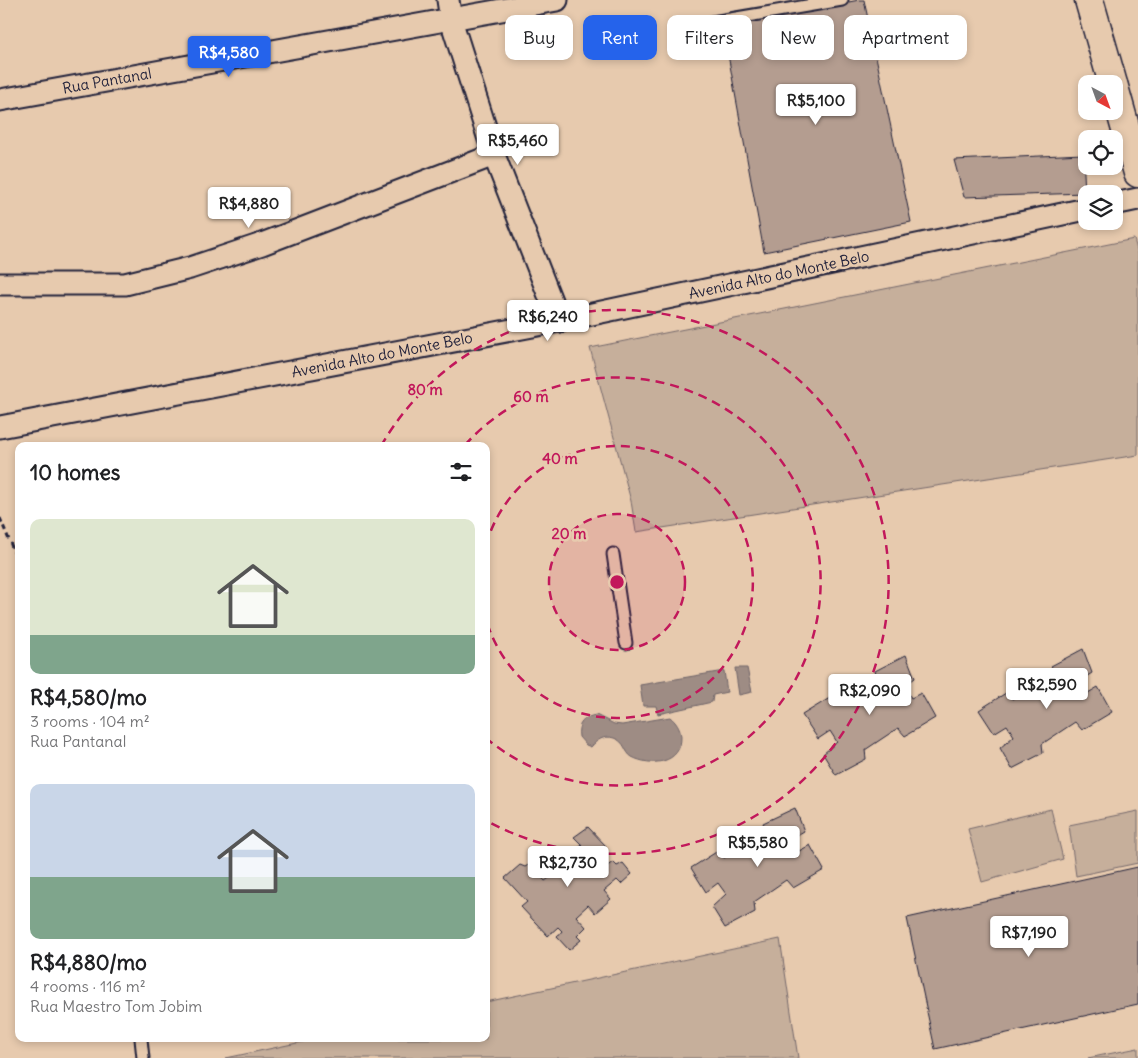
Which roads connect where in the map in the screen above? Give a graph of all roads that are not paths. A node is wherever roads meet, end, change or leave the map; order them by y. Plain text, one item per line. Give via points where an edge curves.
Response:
1 (557, 0) edge
2 (842, 0) edge
3 (1089, 0) edge
4 (449, 10) edge
5 (752, 15) edge
6 (1110, 75) edge
7 (0, 100) edge
8 (1123, 120) edge
9 (494, 155) junction
10 (1138, 173) edge
11 (1138, 198) edge
12 (1123, 202) edge
13 (1078, 212) edge
14 (0, 284) edge
15 (559, 321) junction
16 (0, 427) edge
17 (613, 554) dead end
18 (626, 643) dead end
19 (141, 1042) edge
20 (143, 1058) edge

1 - 4 street, Rua Pantanal
2 - 5 lane
3 - 6 main road
4 - 7 street, Rua Pantanal
4 - 9 street
8 - 10 main road
9 - 14 street via 262,244 190,268 125,284
9 - 15 street
11 - 12 street
13 - 15 street, Avenida Alto do Monte Belo
15 - 16 street, Avenida Alto do Monte Belo
17 - 18 lane
19 - 20 lane

